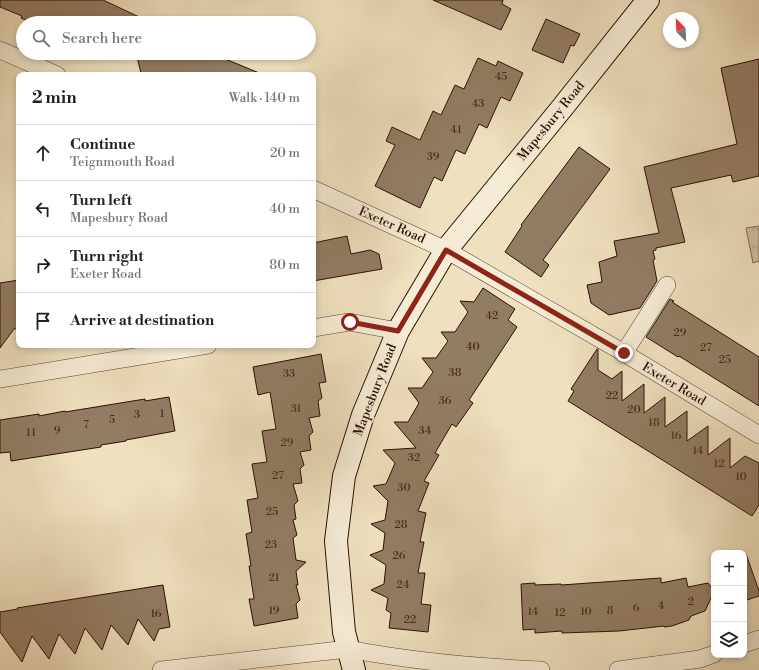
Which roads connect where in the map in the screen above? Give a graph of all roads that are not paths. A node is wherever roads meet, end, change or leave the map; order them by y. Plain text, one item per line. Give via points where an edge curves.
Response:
1 (648, 0) edge
2 (0, 50) edge
3 (16, 57) edge
4 (23, 60) edge
5 (50, 72) edge
6 (316, 191) edge
7 (446, 250) junction
8 (667, 285) dead end
9 (316, 328) edge
10 (398, 331) junction
11 (190, 348) edge
12 (624, 353) junction
13 (0, 379) edge
14 (759, 435) edge
15 (759, 639) edge
16 (747, 643) edge
17 (348, 649) junction
18 (711, 655) edge
19 (161, 670) edge
20 (354, 670) edge
21 (541, 670) edge
22 (618, 670) edge

1 - 7 street, Mapesbury Road
2 - 3 street
4 - 5 street
6 - 7 street, Exeter Road
7 - 10 street, Mapesbury Road
7 - 12 street, Exeter Road
8 - 12 street
9 - 10 street via 350,322
10 - 17 street, Mapesbury Road via 363,415 344,476 336,542 344,632
11 - 13 street
12 - 14 street, Exeter Road
15 - 16 street
17 - 19 street
17 - 20 street, Mapesbury Road
17 - 21 street via 376,655
18 - 22 street via 700,660

